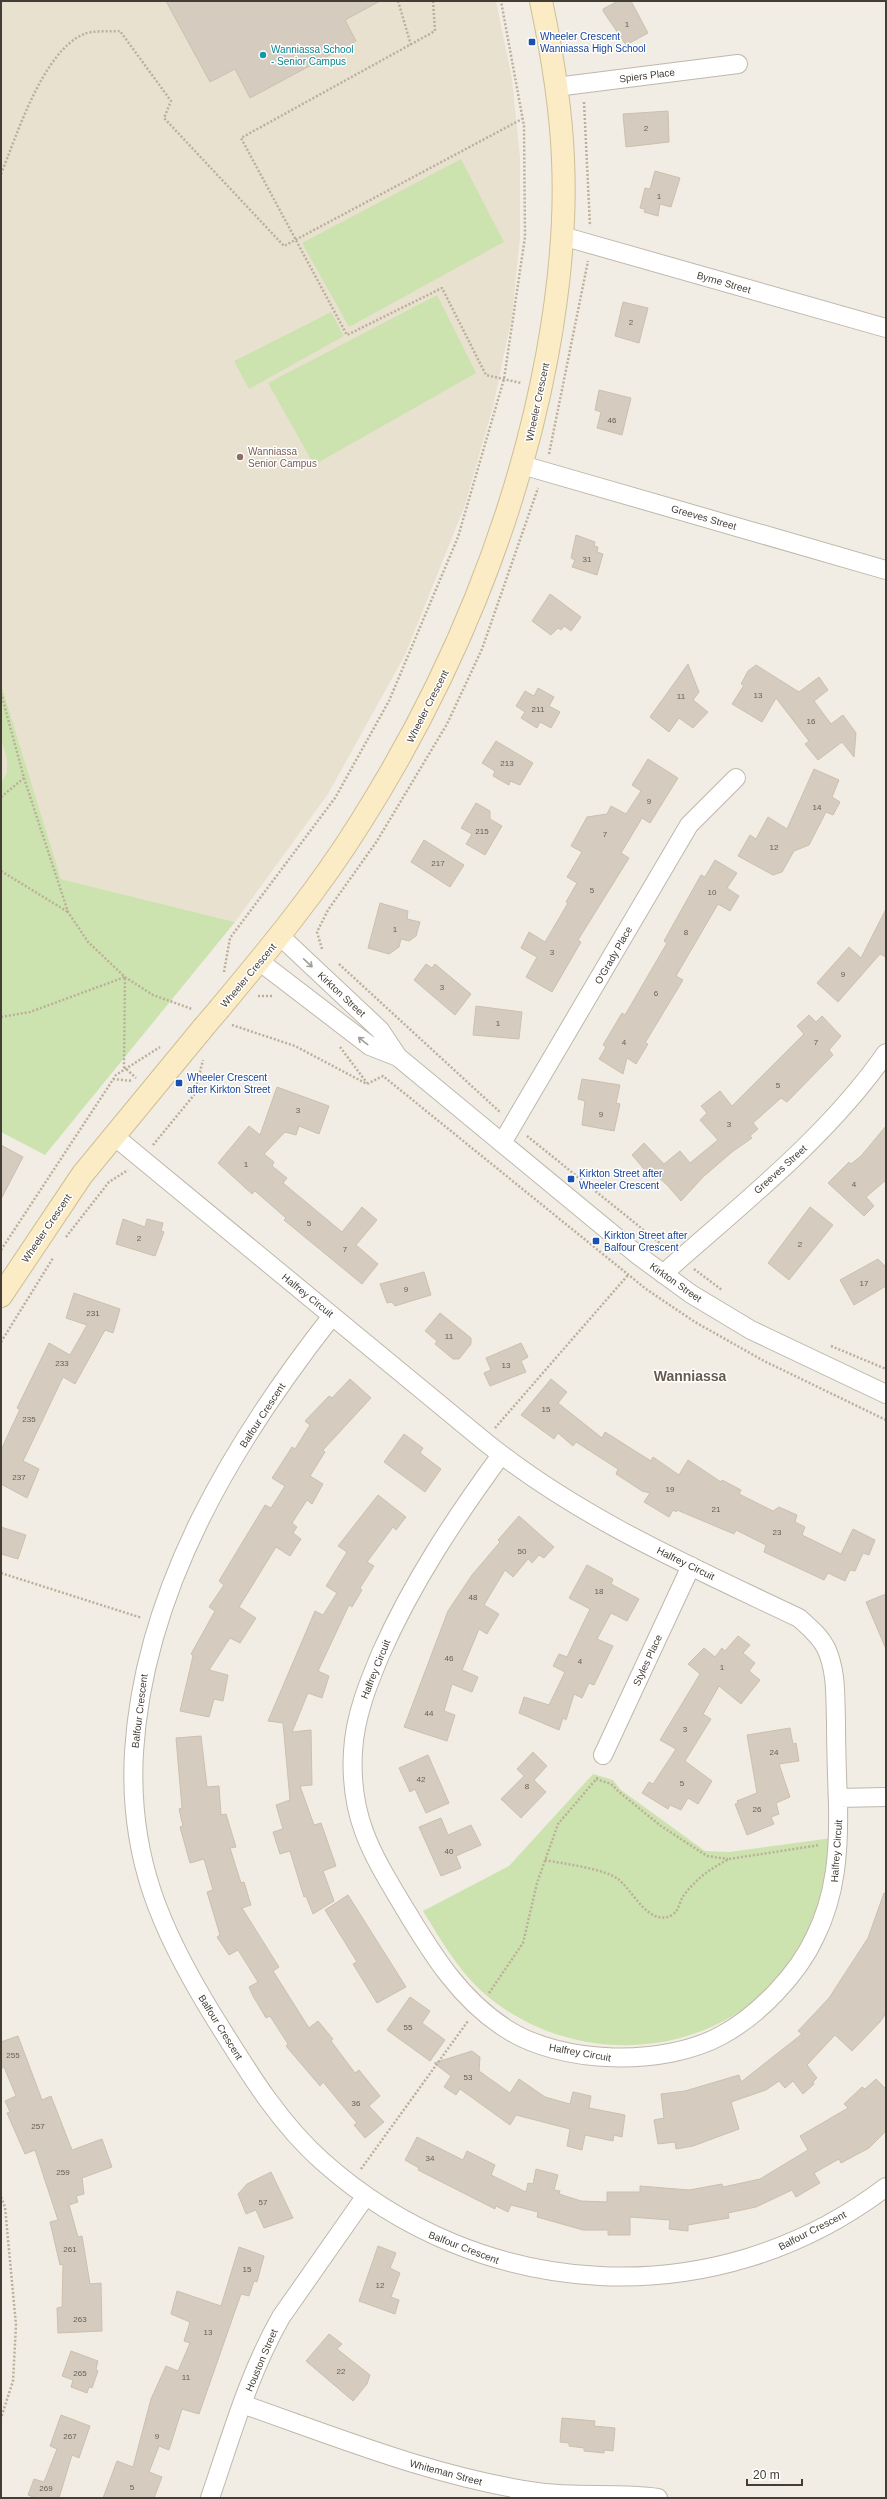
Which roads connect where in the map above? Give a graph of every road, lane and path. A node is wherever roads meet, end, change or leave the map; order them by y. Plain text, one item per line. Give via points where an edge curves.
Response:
1 (398, 1) edge
2 (433, 1) edge
3 (501, 1) edge
4 (540, 1) edge
5 (411, 45) junction
6 (738, 64) dead end
7 (556, 87) junction
8 (522, 119) junction
9 (1, 174) edge
10 (562, 236) junction
11 (296, 241) junction
12 (886, 328) edge
13 (486, 375) dead end
14 (522, 465) junction
15 (538, 488) dead end
16 (886, 570) edge
17 (1, 693) edge
18 (24, 778) junction
19 (736, 778) dead end
20 (1, 797) edge
21 (1, 870) edge
22 (68, 912) junction
23 (280, 936) junction
24 (327, 953) dead end
25 (333, 958) dead end
26 (259, 961) junction
27 (223, 974) dead end
28 (125, 977) junction
29 (281, 997) dead end
30 (254, 998) dead end
31 (224, 1016) junction
32 (1, 1017) edge
33 (198, 1019) junction
34 (164, 1044) dead end
35 (339, 1045) dead end
36 (886, 1053) edge
37 (205, 1055) dead end
38 (398, 1057) junction
39 (126, 1069) junction
40 (114, 1078) junction
41 (367, 1084) junction
42 (496, 1108) dead end
43 (526, 1135) dead end
44 (114, 1136) junction
45 (161, 1136) dead end
46 (502, 1143) junction
47 (131, 1168) dead end
48 (61, 1244) dead end
49 (666, 1248) dead end
50 (1, 1250) edge
51 (57, 1251) dead end
52 (663, 1274) junction
53 (628, 1275) junction
54 (705, 1277) dead end
55 (728, 1294) dead end
56 (1, 1296) edge
57 (332, 1316) junction
58 (1, 1342) edge
59 (828, 1345) dead end
60 (886, 1370) edge
61 (886, 1394) edge
62 (886, 1420) edge
63 (484, 1441) junction
64 (502, 1455) junction
65 (691, 1566) junction
66 (1, 1573) edge
67 (157, 1623) junction
68 (603, 1755) dead end
69 (886, 1797) edge
70 (838, 1798) junction
71 (825, 1844) dead end
72 (729, 1859) junction
73 (545, 1860) junction
74 (479, 2006) junction
75 (350, 2184) junction
76 (886, 2187) edge
77 (1, 2197) edge
78 (365, 2197) junction
79 (242, 2404) junction
80 (1, 2418) edge
81 (210, 2498) edge
82 (658, 2498) edge

1 - 5 path
2 - 5 path via 436,31
3 - 8 path
4 - 7 street, Wheeler Crescent
5 - 11 path via 241,138
6 - 7 street, Spiers Place
7 - 10 street, Wheeler Crescent via 563,160
8 - 11 path
8 - 27 path via 525,237 506,374 458,537 389,701 334,798 230,938
9 - 11 path via 36,90 58,53 84,33 120,31 171,101 164,118 284,246
10 - 12 street, Byrne Street
10 - 14 street, Wheeler Crescent via 558,292 537,410
11 - 13 path via 347,335 442,288
14 - 16 street, Greeves Street
14 - 23 street, Wheeler Crescent via 497,545 473,606 418,724 359,825
15 - 24 path via 482,649 447,724 377,840 328,910 317,932 321,948
17 - 18 path
18 - 20 path
18 - 22 path
19 - 46 street, O'Grady Place via 689,825
21 - 22 path
22 - 28 path via 88,942
23 - 26 street, Wheeler Crescent
23 -> 38 street, Kirkton Street via 380,1030
25 - 42 path
26 - 31 street, Wheeler Crescent
38 -> 26 street, Kirkton Street via 370,1046
28 - 32 path via 30,1012
28 - 33 path
28 - 39 path
29 - 30 path via 261,994
31 - 33 street, Wheeler Crescent, bridge
31 - 41 path via 295,1046
33 - 44 street, Wheeler Crescent
34 - 39 path
35 - 41 path
36 - 52 street, Greeves Street via 850,1100 807,1144
37 - 45 path via 194,1095
38 - 46 street, Kirkton Street
39 - 40 path
39 - 40 path via 140,1082
40 - 50 path
41 - 53 path via 383,1076
43 - 49 path
44 - 56 street, Wheeler Crescent via 57,1211
44 - 57 street, Halfrey Circuit
46 - 52 street, Kirkton Street
47 - 48 path via 109,1182
51 - 58 path
52 - 61 street, Kirkton Street via 751,1330
53 - 62 path via 696,1322 744,1350 849,1404
53 - 63 path
54 - 55 path
57 - 63 street, Halfrey Circuit
57 - 67 street, Balfour Crescent via 256,1421 213,1495 177,1572
59 - 60 path
63 - 64 street, Halfrey Circuit
64 - 65 street, Halfrey Circuit via 598,1519
64 - 74 street, Halfrey Circuit via 455,1518 414,1584 396,1619 366,1689 353,1748 353,1787 360,1824 373,1857 452,1982
65 - 68 street, Styles Place
65 - 70 street, Halfrey Circuit via 800,1618 818,1635 825,1646 834,1671
66 - 67 path
67 - 75 street, Balfour Crescent via 139,1698 134,1755 135,1812 151,1892 182,1965 246,2069 280,2117 320,2160
69 - 70 street
70 - 74 street, Halfrey Circuit via 835,1876 831,1897 816,1937 791,1976 759,2008 722,2035 681,2050 616,2059 545,2046 505,2028
71 - 72 path
72 - 73 path via 693,1884 682,1896 676,1913 670,1916 650,1913 619,1880 588,1868
72 - 73 path via 706,1856 661,1826 612,1784 597,1778 558,1824
73 - 74 path via 523,1943
74 - 75 path
75 - 78 street, Balfour Crescent
76 - 78 street, Balfour Crescent via 832,2222 777,2249 721,2265 669,2275 616,2278 538,2270 490,2258 428,2233
77 - 80 path via 5,2207 16,2325 12,2381
78 - 79 street, Houston Street via 269,2337
79 - 81 street, Houston Street
79 - 82 street, Whiteman Street via 400,2459 468,2479 538,2492

